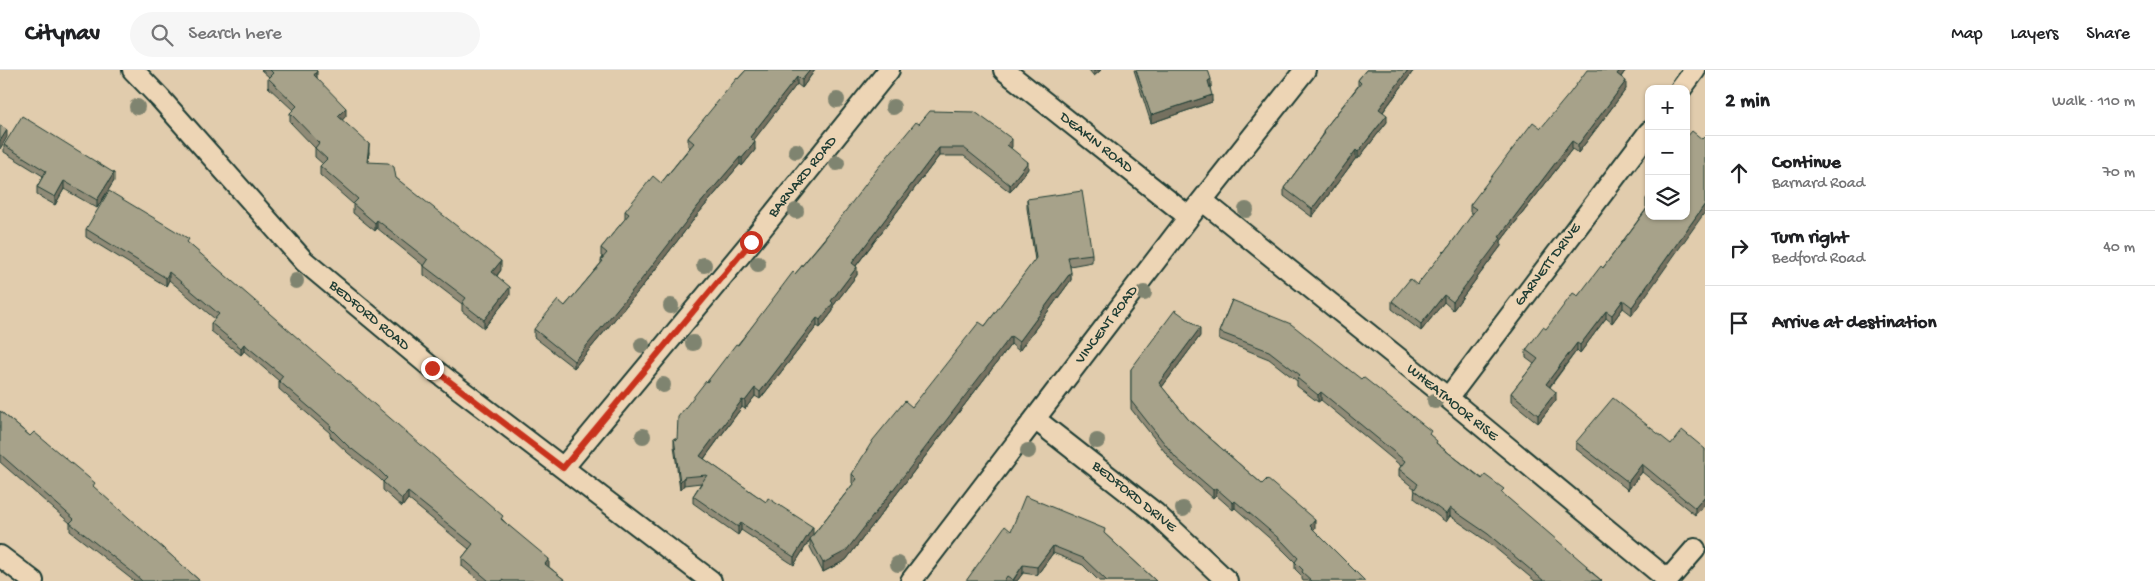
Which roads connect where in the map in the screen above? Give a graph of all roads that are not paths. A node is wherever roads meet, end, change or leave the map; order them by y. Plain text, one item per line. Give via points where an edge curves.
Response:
1 (133, 70) edge
2 (889, 70) edge
3 (1004, 70) edge
4 (1305, 70) edge
5 (1695, 70) edge
6 (1684, 85) edge
7 (1645, 137) edge
8 (1203, 201) junction
9 (1188, 216) junction
10 (1448, 398) junction
11 (1036, 419) junction
12 (563, 468) junction
13 (1695, 549) dead end
14 (0, 556) edge
15 (33, 581) edge
16 (711, 581) edge
17 (911, 581) edge
18 (1227, 581) edge

1 - 12 street, BEDFORD ROAD via 304,261 432,368
2 - 12 street, BARNARD ROAD
3 - 9 street, DEAKIN ROAD
4 - 8 street, VINCENT ROAD
5 - 6 street
7 - 10 street, GARNETT DRIVE
8 - 9 street, VINCENT ROAD
8 - 10 street, WHEATMOOR RISE
9 - 11 street, VINCENT ROAD
10 - 13 street, WHEATMOOR RISE via 1668,580
11 - 17 street, VINCENT ROAD
11 - 18 street, BEDFORD DRIVE via 1155,513
12 - 16 street, BEDFORD ROAD
14 - 15 street

